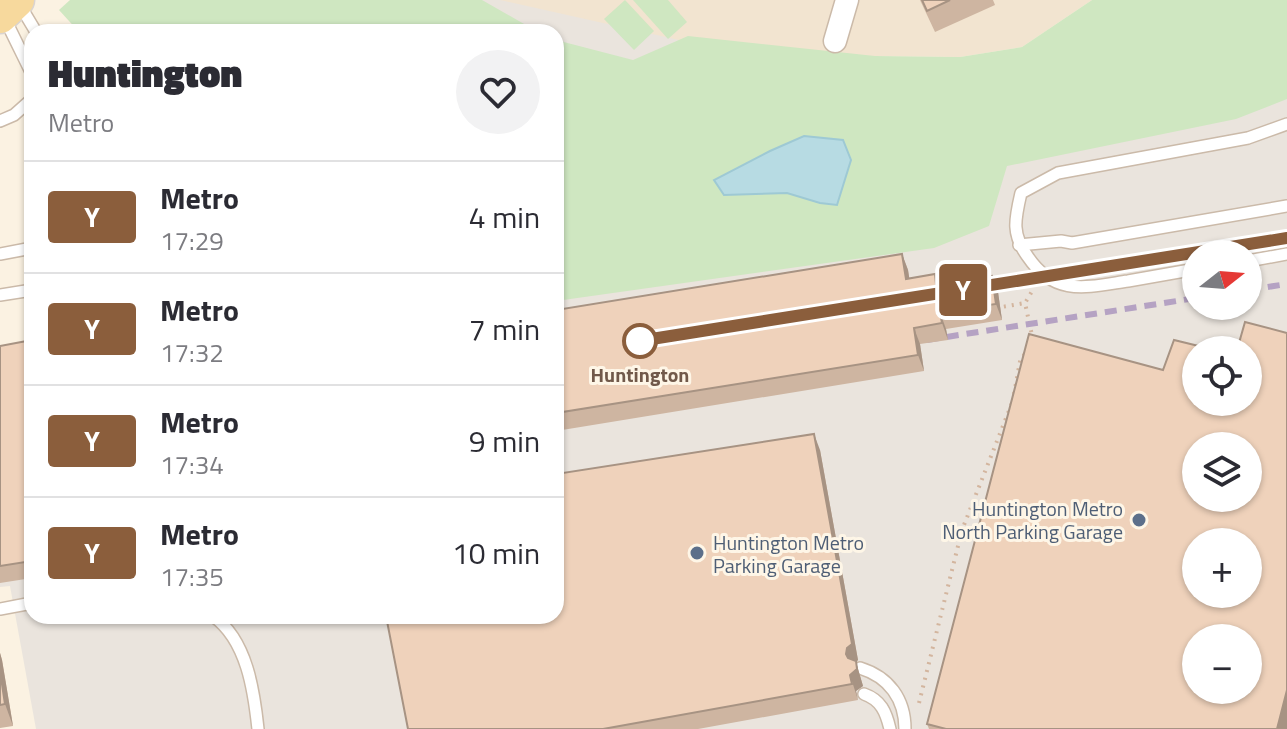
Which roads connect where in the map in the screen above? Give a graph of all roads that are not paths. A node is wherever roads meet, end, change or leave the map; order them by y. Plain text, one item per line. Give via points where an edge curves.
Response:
1 (847, 0) edge
2 (7, 8) edge
3 (26, 24) edge
4 (835, 41) dead end
5 (24, 53) edge
6 (24, 106) edge
7 (0, 121) edge
8 (1287, 124) edge
9 (1287, 206) edge
10 (1019, 245) junction
11 (24, 250) edge
12 (0, 254) edge
13 (1287, 254) edge
14 (1262, 258) edge
15 (1182, 271) edge
16 (24, 291) edge
17 (0, 295) edge
18 (24, 604) edge
19 (0, 609) edge
20 (222, 624) edge
21 (860, 668) edge
22 (864, 694) dead end
23 (258, 729) edge
24 (890, 729) edge
25 (905, 729) edge

1 - 4 street
2 - 3 lane
2 - 5 lane
6 - 7 lane
8 - 10 lane via 1248,138 1058,173 1021,193 1014,221
9 - 10 lane via 1072,243
10 - 15 lane via 1037,270 1059,284 1083,288
11 - 12 lane
13 - 14 lane
16 - 17 lane
18 - 19 lane
20 - 23 lane via 242,652
21 - 25 lane via 885,681 898,696
22 - 24 lane via 881,705

